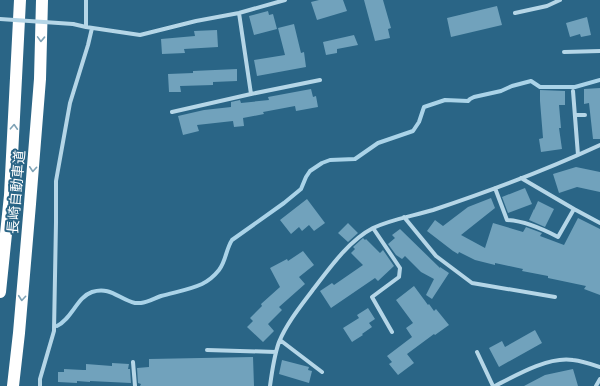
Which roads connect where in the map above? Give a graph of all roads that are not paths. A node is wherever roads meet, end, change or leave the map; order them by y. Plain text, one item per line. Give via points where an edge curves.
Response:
1 (20, 0) edge
2 (42, 0) edge
3 (86, 0) edge
4 (285, 0) edge
5 (560, 0) edge
6 (239, 13) junction
7 (514, 13) dead end
8 (0, 19) edge
9 (86, 27) junction
10 (92, 28) junction
11 (600, 51) edge
12 (564, 52) dead end
13 (320, 80) dead end
14 (573, 91) dead end
15 (251, 94) junction
16 (172, 112) dead end
17 (585, 114) dead end
18 (575, 115) junction
19 (600, 145) edge
20 (578, 155) junction
21 (521, 178) junction
22 (495, 188) junction
23 (574, 209) junction
24 (404, 217) junction
25 (600, 222) edge
26 (372, 228) junction
27 (0, 292) edge
28 (555, 297) dead end
29 (392, 332) dead end
30 (280, 340) junction
31 (207, 350) dead end
32 (276, 352) junction
33 (477, 352) dead end
34 (133, 362) dead end
35 (600, 366) edge
36 (322, 372) dead end
37 (600, 379) edge
38 (12, 386) edge
39 (40, 386) edge
40 (135, 386) edge
41 (270, 386) edge
42 (494, 386) edge
43 (596, 386) edge

27 -> 1 highway, 長崎自動車道 via 10,195
2 -> 38 highway, 長崎自動車道 via 40,79 19,333
3 - 9 street
4 - 6 street
5 - 7 street via 548,6
6 - 10 street via 140,36
6 - 15 street
8 - 9 street, bridge
9 - 10 street
10 - 39 street via 70,103 56,181 54,331
11 - 12 street
13 - 15 street
14 - 18 street
15 - 16 street
17 - 18 street
18 - 20 street
19 - 20 street
20 - 21 street
21 - 22 street
21 - 23 street
22 - 23 street via 507,220 518,220 558,237
22 - 24 street
23 - 25 street
24 - 26 street
24 - 28 street via 436,256 472,283
26 - 29 street via 400,268 399,277 372,297
26 - 30 street via 355,240 332,265 293,316
30 - 32 street
30 - 36 street
31 - 32 street
32 - 41 street
33 - 42 street
34 - 40 street
35 - 42 street via 572,359 553,360
37 - 43 street

